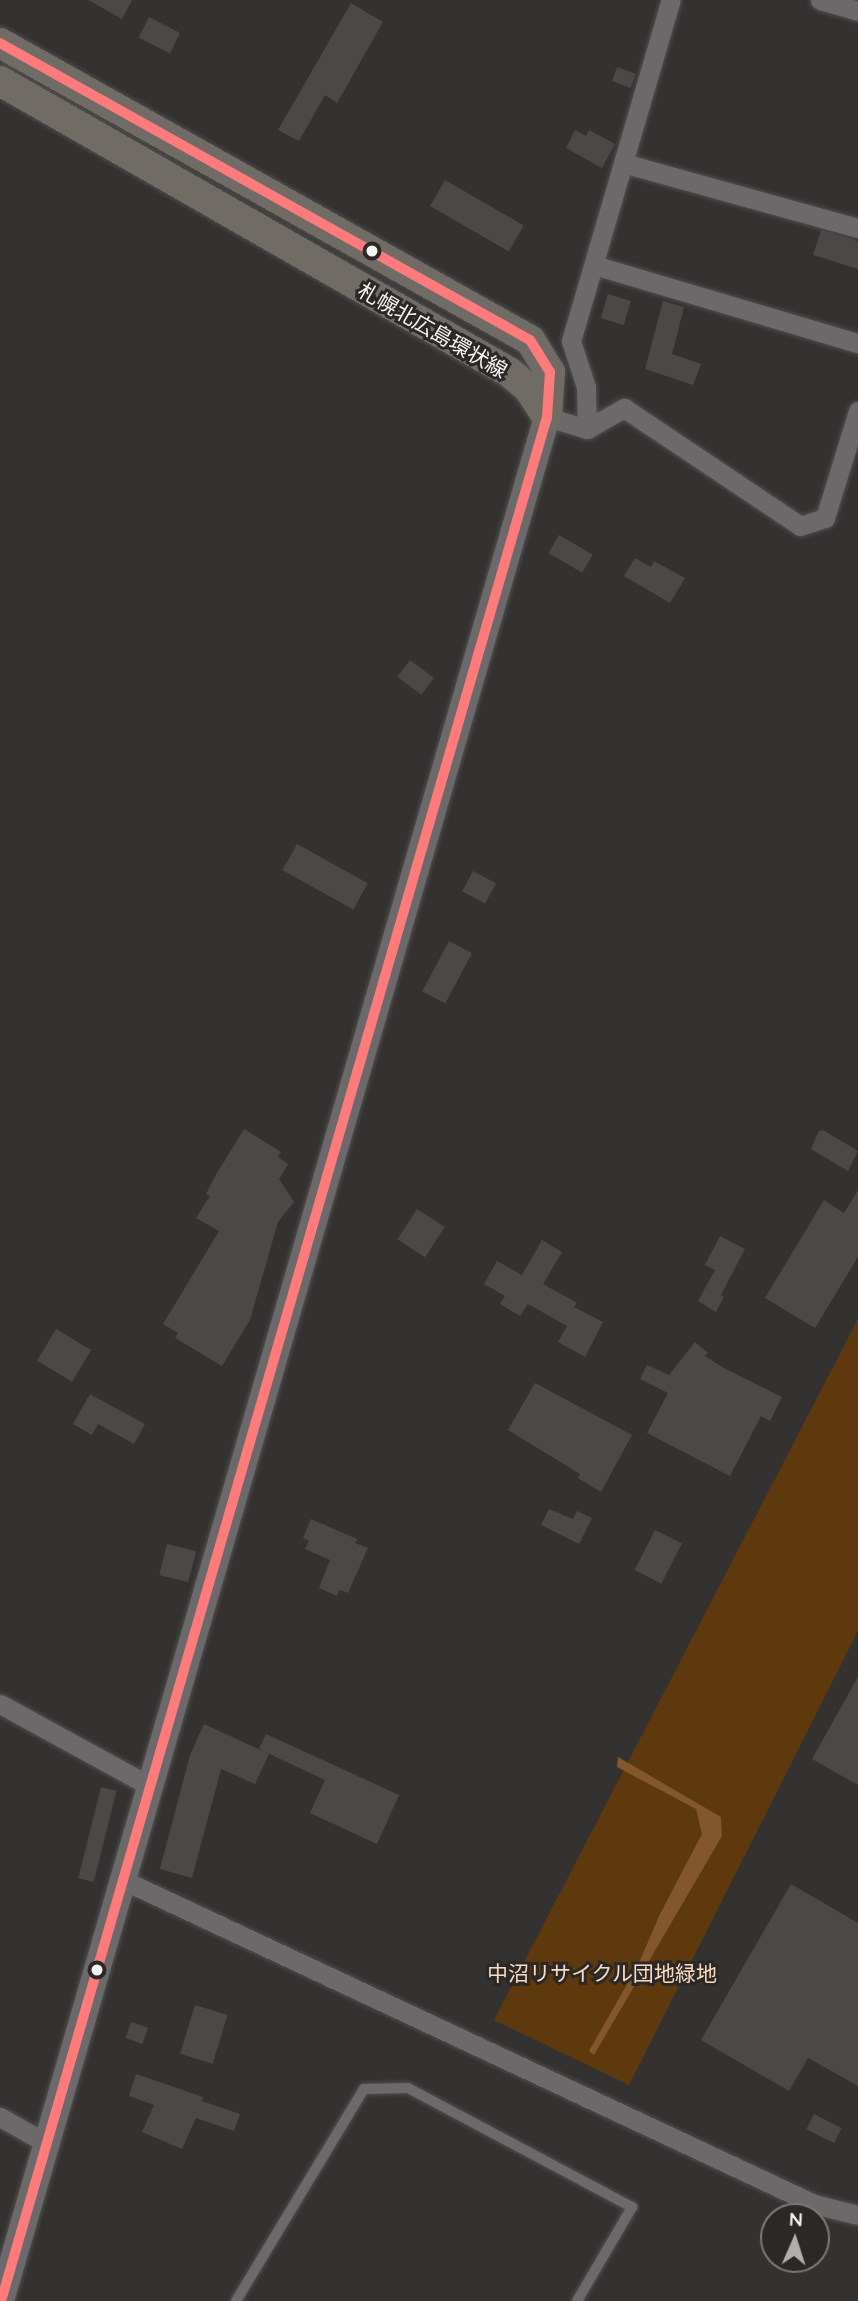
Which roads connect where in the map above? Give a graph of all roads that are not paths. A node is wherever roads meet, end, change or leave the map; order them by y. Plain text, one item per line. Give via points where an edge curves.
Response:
1 (671, 0) edge
2 (820, 0) edge
3 (858, 11) edge
4 (0, 43) edge
5 (0, 81) edge
6 (624, 163) junction
7 (858, 228) edge
8 (594, 265) junction
9 (858, 343) edge
10 (858, 411) edge
11 (547, 417) junction
12 (587, 429) junction
13 (0, 1704) edge
14 (150, 1786) junction
15 (123, 1880) junction
16 (0, 2117) edge
17 (46, 2143) junction
18 (858, 2216) edge
19 (1, 2301) edge
20 (236, 2301) edge
21 (577, 2301) edge

1 - 6 street
2 - 3 street
4 - 11 main road, 札幌北広島環状線 via 530,340 550,372
5 - 11 main road, 札幌北広島環状線 via 509,372 529,389
6 - 7 street
6 - 8 street
8 - 9 street
8 - 12 street via 571,341 586,387
10 - 12 street via 825,519 800,526 624,408
11 - 12 street
11 - 14 street
13 - 14 street
14 - 15 street
15 - 17 street
15 - 18 street via 814,2204
16 - 17 street
17 - 19 street
20 - 21 lane via 364,2089 408,2088 632,2207

